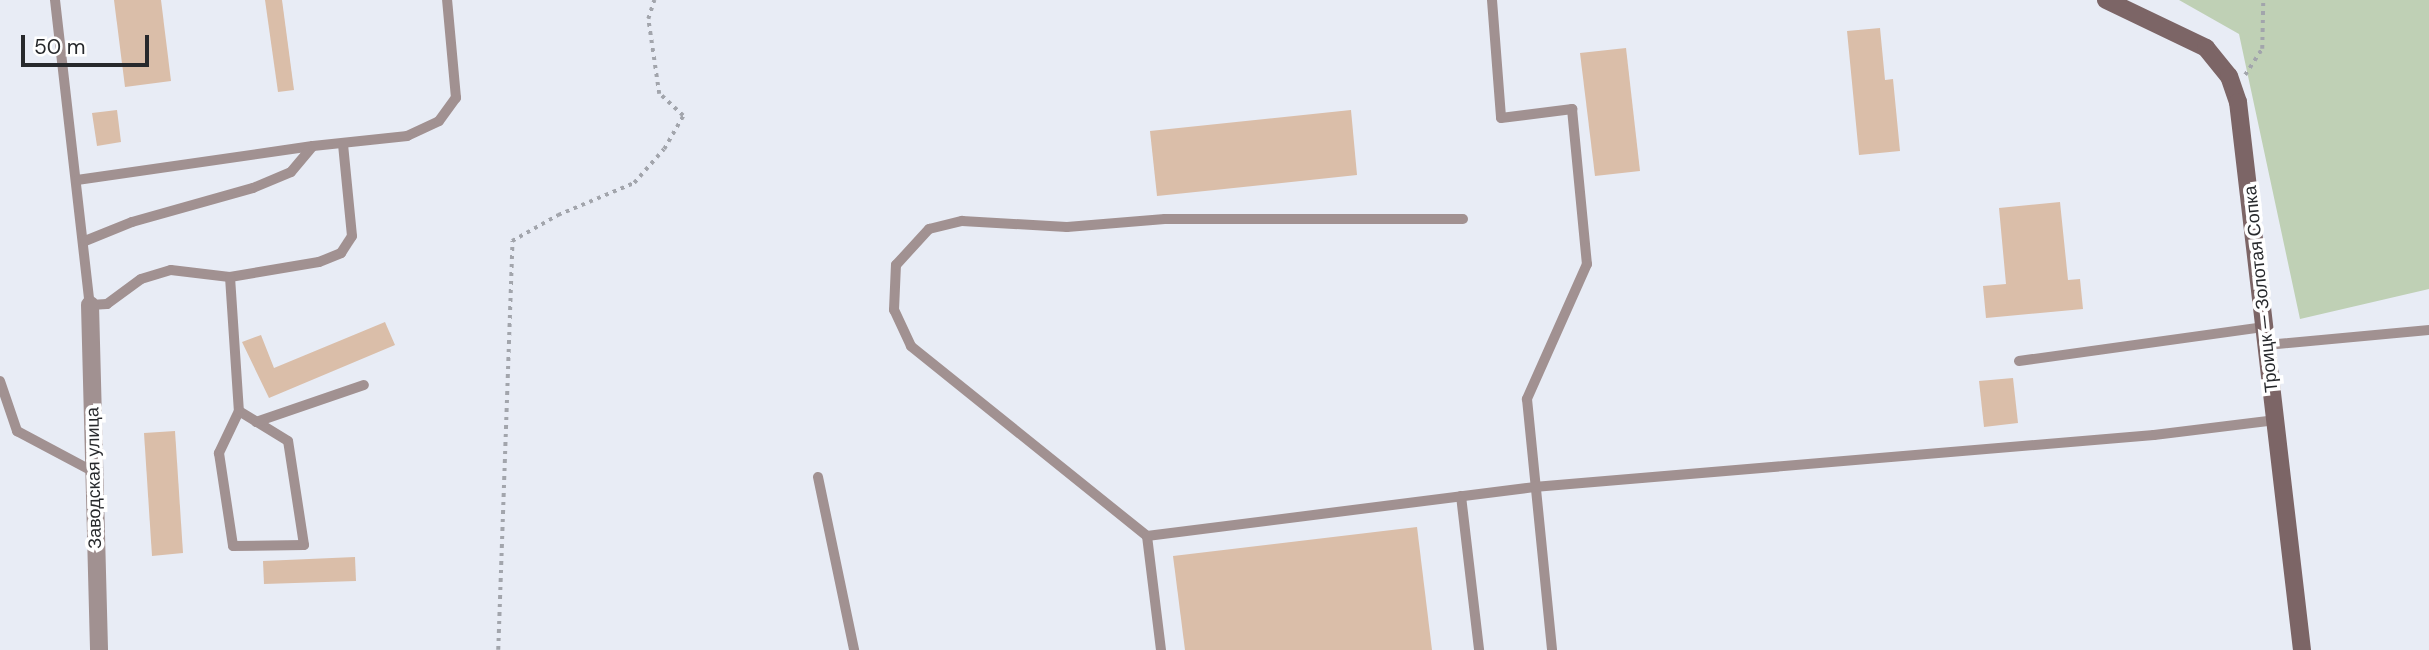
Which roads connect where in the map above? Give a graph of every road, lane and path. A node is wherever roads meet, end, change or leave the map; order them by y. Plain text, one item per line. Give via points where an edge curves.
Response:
1 (55, 0) edge
2 (447, 0) edge
3 (654, 0) edge
4 (1492, 0) edge
5 (2106, 0) edge
6 (2263, 0) edge
7 (2235, 92) junction
8 (343, 145) junction
9 (313, 146) junction
10 (77, 180) junction
11 (1463, 219) dead end
12 (85, 241) junction
13 (230, 277) junction
14 (90, 305) junction
15 (2429, 330) edge
16 (2266, 336) junction
17 (2019, 361) dead end
18 (0, 381) edge
19 (364, 385) dead end
20 (239, 411) junction
21 (2276, 420) junction
22 (256, 422) junction
23 (94, 472) junction
24 (818, 477) dead end
25 (1534, 487) junction
26 (1461, 496) junction
27 (1147, 536) junction
28 (99, 650) edge
29 (498, 650) edge
30 (854, 650) edge
31 (1161, 650) edge
32 (1479, 650) edge
33 (1552, 650) edge
34 (2302, 650) edge

1 - 10 lane
2 - 8 lane via 456,98 439,121 407,136
3 - 29 path via 648,19 659,94 683,116 664,149 634,183 558,215 512,241
4 - 25 lane via 1501,118 1572,109 1587,264 1527,399
5 - 7 street, Троицк — Золотая Сопка via 2197,41 2217,58
6 - 7 path via 2262,48
7 - 16 street, Троицк — Золотая Сопка via 2245,142
8 - 9 lane
8 - 13 lane via 352,236 341,253 319,262
9 - 10 lane
9 - 12 lane via 291,172 266,183 132,222
10 - 12 lane
11 - 27 lane via 1165,219 1067,228 962,221 929,229 896,265 894,310 911,346
12 - 14 lane
13 - 14 lane via 171,270 141,279 107,304
13 - 20 lane
14 - 23 street, Заводская улица
15 - 16 lane
16 - 17 lane
16 - 21 street, Троицк — Золотая Сопка
18 - 23 lane via 16,431
19 - 22 lane
20 - 22 lane
20 - 22 lane via 219,453 233,546 304,545 288,441
21 - 25 lane via 2154,435
21 - 34 street, Троицк — Золотая Сопка
23 - 28 street, Заводская улица
24 - 30 lane
25 - 26 lane
25 - 33 lane
26 - 27 lane
26 - 32 lane
27 - 31 lane

